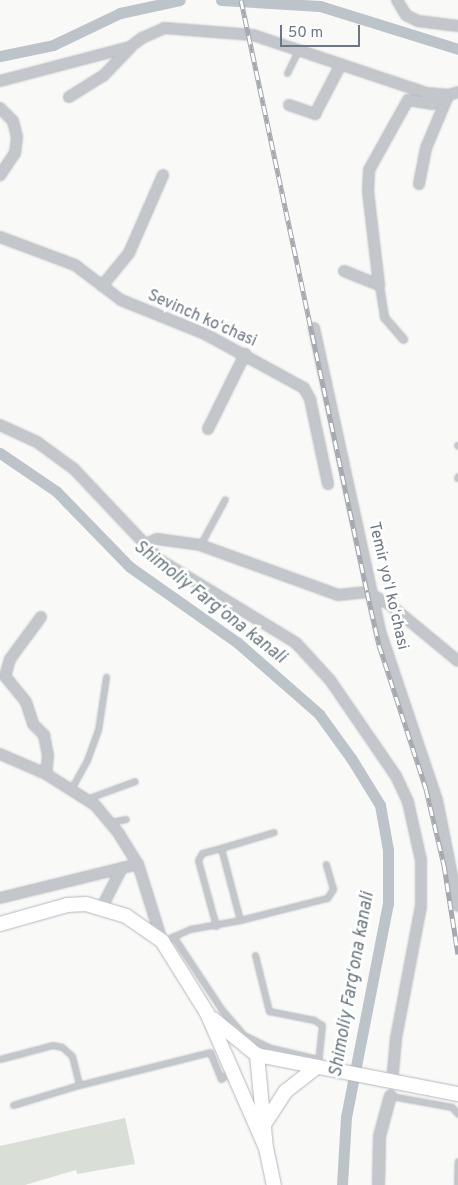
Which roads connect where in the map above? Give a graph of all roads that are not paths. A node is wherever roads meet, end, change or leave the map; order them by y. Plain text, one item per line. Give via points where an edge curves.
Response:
1 (397, 0) edge
2 (458, 26) edge
3 (130, 47) junction
4 (298, 50) junction
5 (341, 64) junction
6 (286, 73) dead end
7 (0, 81) edge
8 (453, 94) edge
9 (69, 97) dead end
10 (289, 105) dead end
11 (0, 108) edge
12 (0, 175) edge
13 (163, 175) dead end
14 (419, 184) dead end
15 (0, 237) edge
16 (344, 271) dead end
17 (102, 286) junction
18 (379, 286) junction
19 (314, 328) dead end
20 (403, 340) dead end
21 (245, 354) junction
22 (0, 425) edge
23 (208, 429) dead end
24 (328, 484) dead end
25 (225, 499) dead end
26 (144, 545) junction
27 (200, 545) junction
28 (369, 594) junction
29 (41, 617) dead end
30 (458, 661) edge
31 (106, 677) dead end
32 (0, 754) edge
33 (46, 774) junction
34 (135, 781) dead end
35 (70, 789) junction
36 (85, 799) junction
37 (126, 819) dead end
38 (110, 822) junction
39 (274, 832) dead end
40 (221, 848) junction
41 (138, 864) junction
42 (326, 864) dead end
43 (122, 868) junction
44 (0, 898) edge
45 (458, 906) edge
46 (102, 907) junction
47 (240, 920) junction
48 (0, 924) edge
49 (216, 926) junction
50 (168, 938) junction
51 (255, 955) dead end
52 (207, 1013) junction
53 (257, 1054) junction
54 (0, 1058) edge
55 (321, 1065) junction
56 (233, 1070) junction
57 (79, 1085) junction
58 (391, 1089) junction
59 (458, 1094) edge
60 (13, 1105) dead end
61 (458, 1114) edge
62 (266, 1123) junction
63 (266, 1148) junction
64 (458, 1161) edge
65 (274, 1185) edge
66 (378, 1185) edge
67 (458, 1185) edge

1 - 2 street via 406,14 418,21
3 - 4 street via 164,28 229,31
3 - 7 street
3 - 9 street via 103,76
4 - 5 street
4 - 6 lane
5 - 8 street via 426,93
5 - 10 street via 315,114
8 - 14 street via 426,148
8 - 18 street via 432,104 408,100 369,170 368,191
11 - 12 street via 13,122 17,137 15,153
13 - 17 street via 129,253
15 - 17 street, Sevinch koʻchasi via 75,265
16 - 18 street
17 - 21 street, Sevinch koʻchasi via 121,300
18 - 20 street via 384,317
19 - 28 street, Temir yoʻl koʻchasi
21 - 23 street
21 - 24 street, Sevinch koʻchasi via 308,393
22 - 26 street via 37,442 74,469
25 - 27 lane
26 - 27 street via 157,539
26 - 58 street via 181,573 296,643 330,680 396,776 408,802 421,860 420,930 396,1038
27 - 28 street via 338,595
28 - 30 street via 389,604
28 - 45 street, Temir yoʻl koʻchasi via 437,800
29 - 33 street via 10,659 5,676 26,702 33,724 44,735 48,756
31 - 35 lane via 98,730
32 - 33 street
33 - 35 street
34 - 36 lane
35 - 36 street
36 - 38 street
37 - 38 lane
38 - 41 street
39 - 40 lane
40 - 47 lane
40 - 49 lane via 202,854 198,860
41 - 43 street
41 - 50 street
42 - 47 lane via 333,889 327,898
43 - 44 street
43 - 46 street
46 - 48 main road via 67,904
46 - 50 main road
47 - 49 lane
49 - 50 lane via 203,926
50 - 52 main road
50 - 55 lane via 244,1035
51 - 55 lane via 269,1011 314,1020 322,1025
52 - 53 main road
52 - 56 main road
53 - 55 main road
53 - 62 main road
54 - 57 lane via 53,1045 62,1047 72,1056
55 - 58 main road
55 - 62 main road via 286,1091
56 - 57 lane via 221,1079 210,1052
56 - 63 main road
57 - 60 lane
58 - 59 main road
58 - 61 lane via 452,1107
58 - 66 street via 379,1136
62 - 63 main road
63 - 65 main road
64 - 67 lane

